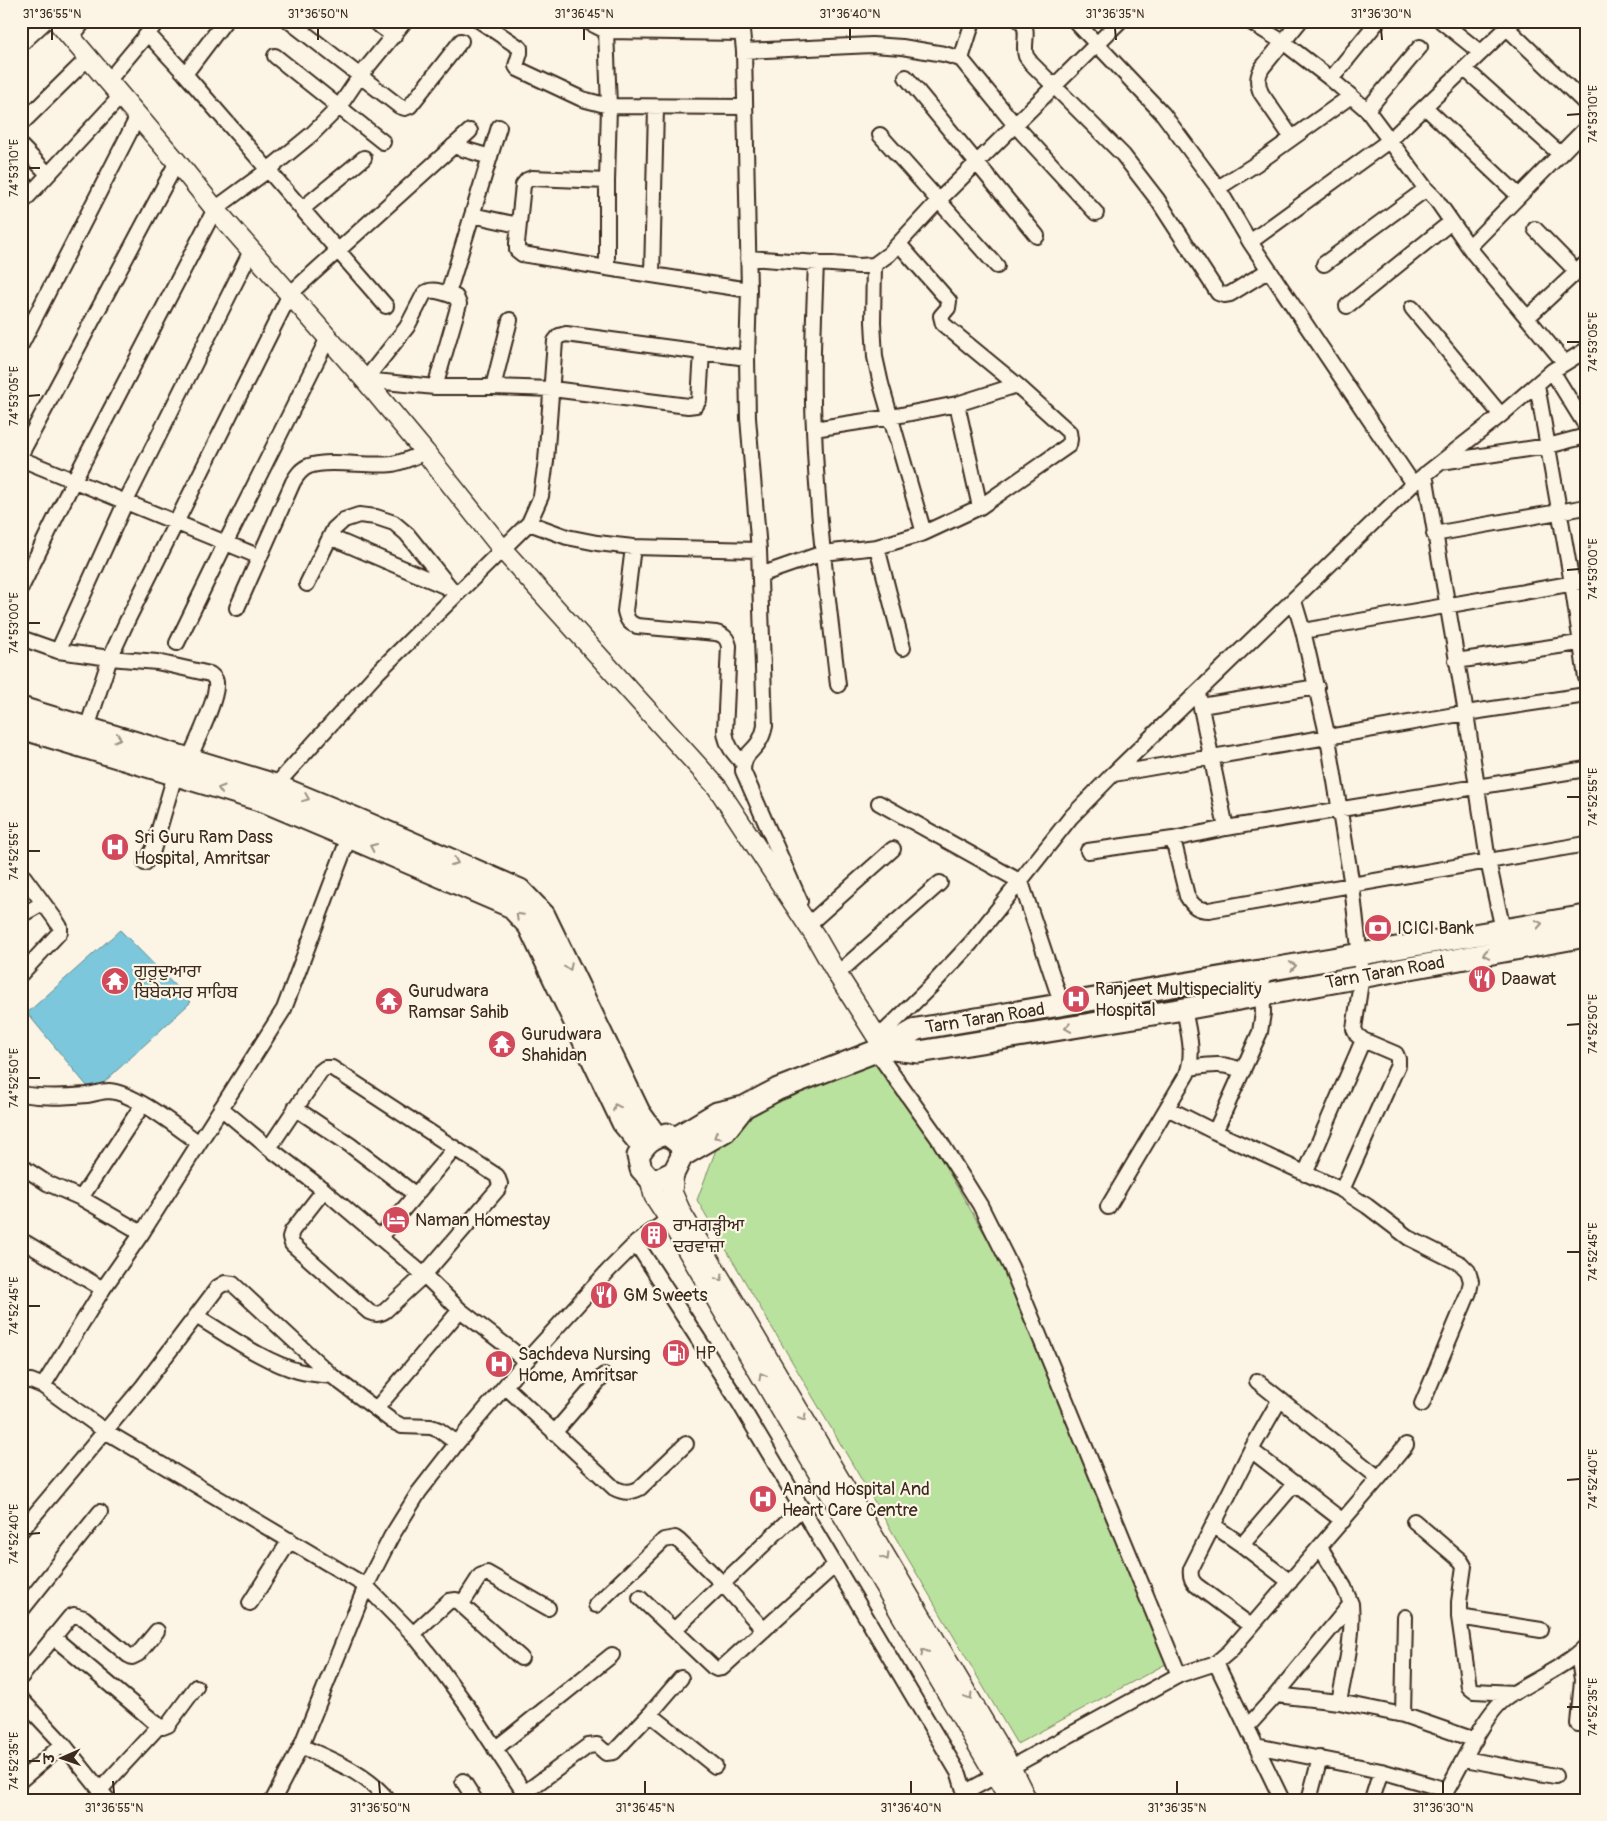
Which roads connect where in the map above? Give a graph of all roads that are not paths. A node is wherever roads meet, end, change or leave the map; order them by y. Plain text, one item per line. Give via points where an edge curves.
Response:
1 (46, 21) edge
2 (57, 21) edge
3 (84, 21) edge
4 (158, 21) edge
5 (225, 21) edge
6 (373, 21) edge
7 (405, 21) edge
8 (480, 21) edge
9 (586, 21) edge
10 (973, 21) edge
11 (1020, 21) edge
12 (1075, 21) edge
13 (1120, 21) edge
14 (1249, 21) edge
15 (1300, 21) edge
16 (1378, 21) edge
17 (1441, 21) edge
18 (296, 23) edge
19 (1511, 25) edge
20 (606, 26) edge
21 (741, 27) edge
22 (148, 34) junction
23 (394, 36) junction
24 (71, 38) junction
25 (460, 41) dead end
26 (1283, 42) junction
27 (21, 44) edge
28 (1097, 44) junction
29 (1420, 47) dead end
30 (744, 51) junction
31 (1481, 53) junction
32 (275, 56) dead end
33 (88, 58) junction
34 (961, 59) junction
35 (1465, 69) junction
36 (185, 74) junction
37 (360, 76) junction
38 (906, 77) dead end
39 (1331, 79) junction
40 (108, 81) junction
41 (1053, 87) junction
42 (121, 96) junction
43 (1351, 96) junction
44 (1586, 104) edge
45 (609, 106) junction
46 (339, 107) junction
47 (745, 107) junction
48 (1424, 107) junction
49 (656, 108) junction
50 (1367, 110) junction
51 (138, 116) junction
52 (21, 124) edge
53 (1015, 125) junction
54 (499, 127) dead end
55 (1586, 128) edge
56 (470, 131) dead end
57 (880, 135) dead end
58 (1292, 138) junction
59 (1390, 140) junction
60 (384, 142) dead end
61 (21, 146) edge
62 (453, 146) junction
63 (1560, 154) junction
64 (490, 157) junction
65 (364, 158) dead end
66 (177, 162) junction
67 (978, 162) junction
68 (268, 170) junction
69 (48, 174) junction
70 (607, 181) junction
71 (1218, 188) junction
72 (1426, 188) junction
73 (1519, 196) junction
74 (938, 201) junction
75 (21, 204) edge
76 (215, 209) junction
77 (302, 209) junction
78 (1096, 213) dead end
79 (472, 215) junction
80 (1451, 222) junction
81 (518, 226) junction
82 (1535, 229) dead end
83 (1037, 236) dead end
84 (1250, 242) junction
85 (898, 244) junction
86 (1469, 247) junction
87 (252, 249) junction
88 (339, 250) junction
89 (748, 258) junction
90 (816, 262) junction
91 (1324, 264) dead end
92 (874, 265) junction
93 (997, 266) dead end
94 (607, 268) junction
95 (1581, 268) edge
96 (1269, 270) junction
97 (652, 274) junction
98 (749, 290) junction
99 (290, 294) junction
100 (448, 294) junction
101 (386, 306) dead end
102 (1347, 306) dead end
103 (1412, 308) dead end
104 (1527, 318) junction
105 (510, 320) dead end
106 (328, 338) junction
107 (21, 344) edge
108 (1586, 350) edge
109 (702, 352) junction
110 (747, 358) junction
111 (1564, 362) junction
112 (1552, 371) junction
113 (365, 380) junction
114 (1017, 385) junction
115 (1537, 385) junction
116 (493, 387) junction
117 (435, 388) junction
118 (552, 389) junction
119 (957, 404) junction
120 (1501, 415) junction
121 (891, 417) junction
122 (1586, 426) edge
123 (814, 429) junction
124 (1586, 436) edge
125 (1548, 446) junction
126 (425, 452) junction
127 (21, 454) edge
128 (21, 459) edge
129 (1441, 462) junction
130 (1425, 474) junction
131 (74, 480) junction
132 (1413, 484) junction
133 (126, 501) junction
134 (980, 507) junction
135 (1586, 507) edge
136 (1560, 512) junction
137 (177, 522) junction
138 (529, 523) junction
139 (924, 532) junction
140 (1434, 534) junction
141 (330, 537) junction
142 (226, 542) junction
143 (633, 547) junction
144 (877, 547) junction
145 (503, 550) junction
146 (759, 550) junction
147 (823, 553) junction
148 (260, 556) junction
149 (760, 575) junction
150 (1579, 582) edge
151 (307, 584) dead end
152 (21, 588) edge
153 (453, 592) junction
154 (1294, 601) junction
155 (1446, 606) junction
156 (237, 608) dead end
157 (1304, 631) junction
158 (21, 638) edge
159 (177, 643) dead end
160 (1583, 643) edge
161 (903, 648) dead end
162 (58, 651) junction
163 (110, 658) junction
164 (1456, 661) junction
165 (1586, 678) edge
166 (838, 685) dead end
167 (1317, 687) junction
168 (1586, 695) edge
169 (1200, 700) junction
170 (21, 708) edge
171 (1466, 714) junction
172 (21, 728) edge
173 (86, 728) junction
174 (1328, 738) junction
175 (138, 754) junction
176 (1211, 757) junction
177 (190, 759) junction
178 (743, 763) junction
179 (1586, 769) edge
180 (1113, 774) junction
181 (176, 775) junction
182 (1476, 785) junction
183 (275, 786) junction
184 (879, 803) dead end
185 (1341, 809) junction
186 (1226, 828) junction
187 (349, 836) junction
188 (1173, 839) junction
189 (1586, 844) edge
190 (893, 849) dead end
191 (1088, 851) dead end
192 (1488, 861) junction
193 (145, 863) dead end
194 (21, 873) edge
195 (1020, 882) junction
196 (940, 883) dead end
197 (1352, 886) junction
198 (43, 903) junction
199 (21, 913) edge
200 (1586, 916) edge
201 (1503, 930) junction
202 (814, 931) junction
203 (1586, 936) edge
204 (1359, 955) junction
205 (1262, 972) junction
206 (21, 974) edge
207 (837, 974) junction
208 (1362, 976) junction
209 (1264, 994) junction
210 (1062, 1005) junction
211 (1184, 1009) junction
212 (1363, 1040) junction
213 (879, 1046) junction
214 (1189, 1068) junction
215 (1243, 1071) junction
216 (21, 1094) edge
217 (143, 1104) junction
218 (221, 1108) junction
219 (295, 1108) junction
220 (1167, 1108) junction
221 (1215, 1132) junction
222 (199, 1142) junction
223 (268, 1148) junction
224 (455, 1148) junction
225 (666, 1150) junction
226 (21, 1166) edge
227 (1305, 1174) junction
228 (650, 1179) junction
229 (324, 1190) junction
230 (1342, 1190) junction
231 (416, 1195) junction
232 (81, 1198) junction
233 (1108, 1207) dead end
234 (669, 1219) junction
235 (142, 1233) junction
236 (380, 1237) junction
237 (26, 1243) dead end
238 (636, 1243) junction
239 (424, 1275) junction
240 (103, 1289) junction
241 (460, 1310) junction
242 (196, 1316) junction
243 (526, 1361) junction
244 (604, 1375) dead end
245 (332, 1376) junction
246 (21, 1381) edge
247 (1257, 1381) dead end
248 (42, 1386) junction
249 (506, 1387) junction
250 (1280, 1400) junction
251 (1422, 1404) dead end
252 (376, 1409) junction
253 (105, 1431) junction
254 (554, 1433) junction
255 (457, 1443) junction
256 (686, 1444) dead end
257 (1406, 1445) dead end
258 (1252, 1450) junction
259 (1379, 1478) junction
260 (1295, 1483) junction
261 (802, 1508) junction
262 (100, 1512) dead end
263 (1343, 1521) junction
264 (1414, 1521) dead end
265 (1213, 1525) junction
266 (21, 1531) edge
267 (290, 1540) junction
268 (1242, 1545) junction
269 (1320, 1547) junction
270 (835, 1565) junction
271 (1290, 1582) junction
272 (722, 1583) junction
273 (366, 1586) junction
274 (640, 1598) dead end
275 (250, 1603) dead end
276 (462, 1604) junction
277 (596, 1604) dead end
278 (1351, 1604) junction
279 (548, 1608) dead end
280 (21, 1611) edge
281 (1405, 1617) dead end
282 (1459, 1617) junction
283 (1251, 1626) junction
284 (674, 1630) junction
285 (764, 1630) junction
286 (1542, 1630) dead end
287 (157, 1631) dead end
288 (413, 1634) junction
289 (53, 1637) junction
290 (1583, 1650) edge
291 (612, 1655) dead end
292 (521, 1658) dead end
293 (1216, 1662) junction
294 (1179, 1675) junction
295 (21, 1677) edge
296 (681, 1678) dead end
297 (1584, 1680) edge
298 (196, 1687) dead end
299 (1514, 1693) junction
300 (1276, 1695) junction
301 (21, 1700) edge
302 (1339, 1702) junction
303 (650, 1714) junction
304 (1403, 1716) junction
305 (1578, 1724) dead end
306 (158, 1726) junction
307 (1247, 1727) junction
308 (1475, 1740) junction
309 (63, 1744) junction
310 (301, 1746) junction
311 (1256, 1746) junction
312 (495, 1749) junction
313 (1320, 1758) junction
314 (1465, 1759) junction
315 (715, 1766) dead end
316 (1003, 1771) junction
317 (1381, 1771) junction
318 (1555, 1776) dead end
319 (21, 1780) edge
320 (463, 1780) dead end
321 (104, 1795) edge
322 (1445, 1795) edge
323 (967, 1796) edge
324 (522, 1797) edge
325 (273, 1800) edge
326 (388, 1800) edge
327 (475, 1800) edge
328 (1010, 1800) edge
329 (1027, 1800) edge
330 (1282, 1800) edge
331 (1310, 1800) edge
332 (1372, 1800) edge

1 - 27 street
2 - 24 main road
3 - 24 street
4 - 22 street
5 - 36 street
6 - 23 street
7 - 23 street
8 - 45 street via 520,48 518,68 582,99
9 - 20 street
10 - 34 street
11 - 41 street via 1026,30 1026,55
12 - 28 street
13 - 28 street
14 - 26 street
15 - 26 street
16 - 39 street
17 - 31 street
18 - 37 street
19 - 31 street
19 - 44 street
20 - 21 street
20 - 45 street
21 - 30 street
22 - 36 street
22 - 40 street
23 - 37 street
24 - 33 main road
25 - 37 street via 410,106 405,108
26 - 39 street
26 - 58 street via 1262,68 1258,85
28 - 41 street
28 - 71 street via 1163,114
29 - 50 street
30 - 34 street via 872,45 927,51
30 - 47 street
31 - 35 street
32 - 46 street
33 - 40 main road
33 - 52 street
34 - 53 street
35 - 48 street
35 - 63 street
36 - 68 street
37 - 46 street
38 - 67 street
39 - 43 street
40 - 42 main road
41 - 53 street
41 - 96 street via 1123,155 1158,199 1218,293 1230,294
42 - 51 main road
42 - 69 street
43 - 50 street
43 - 58 street
45 - 49 street
45 - 70 street
46 - 60 street
46 - 68 street
47 - 49 street
47 - 89 street
48 - 59 street
48 - 73 street
49 - 97 street
50 - 59 street
51 - 66 main road
51 - 107 street
53 - 67 street
53 - 78 street
54 - 64 street
55 - 63 street
56 - 62 street
57 - 74 street
58 - 71 street
59 - 72 street
59 - 84 street
61 - 69 street
62 - 64 street
62 - 88 street
63 - 73 street
64 - 79 street
65 - 77 street
66 - 76 main road
66 - 127 street
67 - 74 street
67 - 83 street
68 - 76 street
68 - 77 street
69 - 75 street
70 - 81 street via 527,180 523,184
70 - 94 street
71 - 84 street
72 - 80 street
72 - 91 street
73 - 86 street
74 - 85 street
74 - 93 street
76 - 87 main road
76 - 131 street
77 - 88 street
79 - 81 street
79 - 100 street
80 - 86 street
80 - 102 street
81 - 94 street via 517,250 522,254
82 - 95 street
84 - 96 street
85 - 92 street
85 - 114 street via 948,301 948,308 941,316 943,324
86 - 104 street
87 - 99 main road
87 - 133 street
88 - 99 street
88 - 101 street
89 - 90 street
89 - 98 street
90 - 92 street
90 - 123 street
92 - 121 street via 875,357
94 - 97 street
95 - 104 street
96 - 132 street
97 - 98 street
98 - 110 street
99 - 106 main road
99 - 137 street
100 - 113 street via 433,290 424,294 407,328
100 - 117 street via 459,304
103 - 120 street
104 - 111 street
105 - 116 street
106 - 113 main road
106 - 142 street
108 - 111 street
109 - 110 street
109 - 118 street via 566,334 555,341
109 - 118 street via 696,405
110 - 146 street via 748,418
111 - 112 street
112 - 115 street
112 - 122 street
113 - 117 street
113 - 126 main road
114 - 119 street
114 - 134 street via 1069,432 1069,445
115 - 120 street
115 - 125 street
116 - 117 street
116 - 118 street
118 - 138 street via 541,496
119 - 121 street
119 - 134 street
120 - 129 street
121 - 123 street
121 - 139 street
123 - 147 street
124 - 125 street
125 - 129 street
125 - 136 street
126 - 145 main road
126 - 148 street via 392,464 309,466 293,482
128 - 131 street
129 - 130 street
130 - 132 street
130 - 140 street
131 - 133 street
131 - 152 street
132 - 154 street
133 - 137 street
133 - 162 street
134 - 139 street
135 - 136 street
136 - 140 street
136 - 150 street
137 - 142 street
137 - 163 street
138 - 143 street via 567,537
138 - 145 street
139 - 144 street
140 - 155 street
141 - 151 street
141 - 153 street
141 - 153 street via 344,520 359,515 394,522
142 - 148 street
142 - 159 street
143 - 146 street
143 - 178 street via 625,612 631,624 716,633 727,639 725,732 731,751
144 - 147 street
144 - 161 street
145 - 153 street
145 - 202 main road via 717,788
146 - 149 street
147 - 149 street
147 - 166 street
148 - 156 street
149 - 178 street via 765,726 761,739
150 - 155 street
150 - 160 street
153 - 183 street
154 - 157 street
154 - 169 street
155 - 157 street
155 - 164 street
157 - 167 street
158 - 162 street
160 - 164 street
160 - 165 street
162 - 163 street
163 - 173 street
163 - 177 street via 157,662 210,674 215,678 214,697
164 - 171 street
167 - 169 street
167 - 174 street
168 - 171 street
169 - 176 street
169 - 180 street
170 - 173 main road
171 - 174 street
171 - 182 street
172 - 175 main road
173 -> 175 main road
174 - 176 street
174 - 185 street
175 - 177 main road
175 - 181 main road
176 - 180 street
176 - 186 street
177 - 183 main road
178 - 202 street via 763,818
179 - 182 street
180 - 195 street via 1072,817
187 -> 181 main road via 266,802
181 - 193 street via 153,850
182 - 185 street
182 - 192 street
183 -> 225 main road via 520,890 544,914 639,1112
184 - 195 street
185 - 186 street
185 - 197 street
186 - 188 street
187 - 218 street via 284,1009
225 -> 187 main road via 623,1124 529,926 510,906
188 - 191 street
188 - 197 street via 1187,896 1199,910
189 - 192 street
190 - 202 street
192 - 197 street
192 - 201 street
194 - 198 street
195 - 210 street
195 - 213 street via 971,943
196 - 207 street
197 - 204 street
198 - 199 street
198 - 206 street via 60,927 60,932
201 -> 200 main road, Tarn Taran Road
201 - 204 main road, Tarn Taran Road
202 - 207 main road
203 -> 208 main road, Tarn Taran Road
205 -> 204 main road, Tarn Taran Road
204 - 208 street
205 - 209 street
205 - 210 main road, Tarn Taran Road
207 - 213 main road
208 - 209 main road, Tarn Taran Road
208 - 212 street via 1354,1030
209 - 211 main road, Tarn Taran Road
209 - 215 street via 1260,1032
210 - 213 main road, Tarn Taran Road via 916,1029
211 -> 213 main road, Tarn Taran Road via 919,1052
211 - 214 street via 1192,1058
212 - 227 street
212 - 230 street via 1396,1054 1398,1065
213 - 225 main road via 744,1107 725,1131
213 - 294 street via 980,1205 1006,1258
214 - 215 street via 1222,1064
214 - 220 street
215 - 221 street
216 - 217 street via 61,1097 109,1091
217 - 222 street
217 - 232 street
218 - 222 street
218 - 223 street
219 - 223 street
219 - 224 street via 320,1072 332,1068
219 - 231 street
220 - 221 street
220 - 233 street
221 - 227 street
222 - 235 street
223 - 229 street
224 - 231 street
224 - 239 street via 497,1176 500,1184
225 - 228 main road via 658,1180
225 - 228 main road via 638,1156 641,1169
225 -> 316 main road via 672,1192 681,1212
226 - 232 street
227 - 230 street
228 - 234 main road via 654,1196
229 - 236 street
229 - 239 street via 292,1231 292,1244 369,1312 374,1315 385,1311
230 - 251 street via 1409,1238 1461,1264 1468,1271 1471,1281 1469,1292
231 - 236 street
232 - 235 street
234 - 238 street
316 -> 234 main road
235 - 240 street
236 - 239 street
237 - 240 street
238 - 243 street
238 - 261 street via 737,1399
239 - 241 street
240 - 248 street
241 - 243 street
241 - 252 street
242 - 245 street via 280,1364 298,1371
242 - 245 street via 218,1287 225,1283 233,1284
242 - 253 street
243 - 249 street
244 - 254 street
245 - 252 street
246 - 248 street
247 - 250 street
248 - 253 street
249 - 254 street
249 - 255 street
250 - 258 street
250 - 259 street
252 - 255 street via 402,1426 431,1427
253 - 266 street
253 - 267 street
254 - 256 street via 622,1492 640,1488
255 - 273 street via 419,1492
257 - 259 street
258 - 260 street
258 - 265 street
259 - 263 street
260 - 263 street
260 - 268 street
261 - 270 street
261 - 272 street
262 - 280 street
263 - 269 street
264 - 282 street via 1464,1566
265 - 268 street
265 - 283 street via 1190,1575 1192,1580
267 - 273 street
267 - 275 street
268 - 271 street
269 - 271 street
269 - 278 street
270 - 285 street
270 - 323 street via 959,1774
271 - 283 street
272 - 277 street via 679,1541 669,1538
272 - 284 street
272 - 285 street
273 - 288 street
273 - 310 street
274 - 284 street
276 - 279 street via 480,1576 487,1573
276 - 288 street via 456,1600 449,1601
276 - 292 street
278 - 300 street
278 - 302 street via 1351,1639
281 - 304 street
282 - 286 street
282 - 299 street via 1469,1687 1474,1691
283 - 293 street
284 - 285 street via 717,1669
287 - 289 street via 132,1657 79,1615 70,1617
288 - 312 street
289 - 295 street
289 - 306 street
290 - 297 street
290 - 299 street
291 - 312 street
293 - 294 street
293 - 307 street
294 - 316 street
296 - 303 street
297 - 305 street
298 - 306 street via 168,1725
299 - 308 street via 1487,1718
300 - 302 street
300 - 307 street
301 - 309 street
302 - 304 street
303 - 315 street
303 - 324 street via 614,1752 606,1753 597,1745 588,1746
304 - 308 street
306 - 321 street
307 - 311 street
308 - 314 street
309 - 319 street
309 - 321 street
310 - 325 street
310 - 326 street via 356,1772 376,1786
311 - 313 street
311 - 330 street
312 - 324 street
313 - 317 street
313 - 331 street
314 - 318 street
314 - 322 street
316 - 323 street
316 - 328 main road
316 - 329 main road
317 - 322 street
317 - 332 street
320 - 327 street

